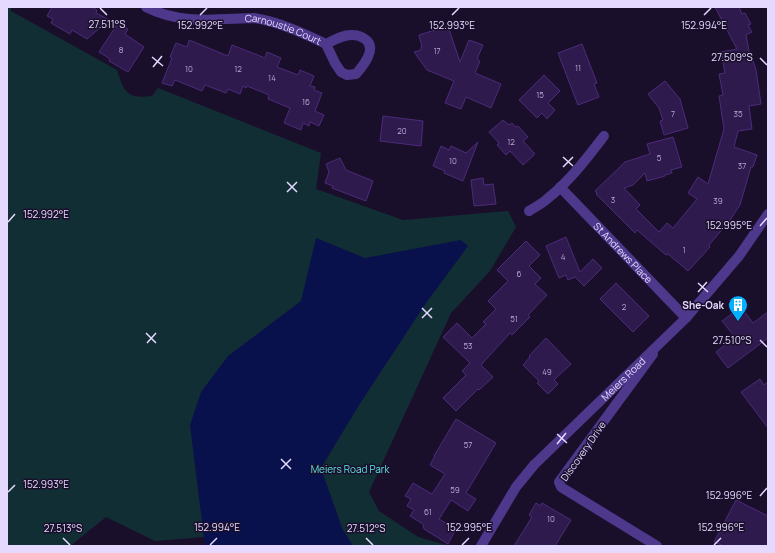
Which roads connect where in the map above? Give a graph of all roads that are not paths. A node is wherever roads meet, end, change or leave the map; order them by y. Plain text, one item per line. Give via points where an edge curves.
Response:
1 (146, 7) edge
2 (326, 44) junction
3 (604, 136) dead end
4 (560, 187) junction
5 (529, 211) dead end
6 (768, 214) edge
7 (686, 318) junction
8 (660, 344) junction
9 (481, 546) edge
10 (656, 546) edge

1 - 2 street, Carnoustie Court via 189,20 264,20
2 - 2 street, Carnoustie Court via 353,35 364,38 370,51 356,74 347,75 338,69
3 - 4 street
4 - 5 street via 547,200
4 - 7 street, St Andrews Place
6 - 7 street, Meiers Road via 739,256
7 - 8 street, Meiers Road
8 - 9 street, Meiers Road via 534,465 516,487
8 - 10 street, Discovery Drive via 559,482 561,487

